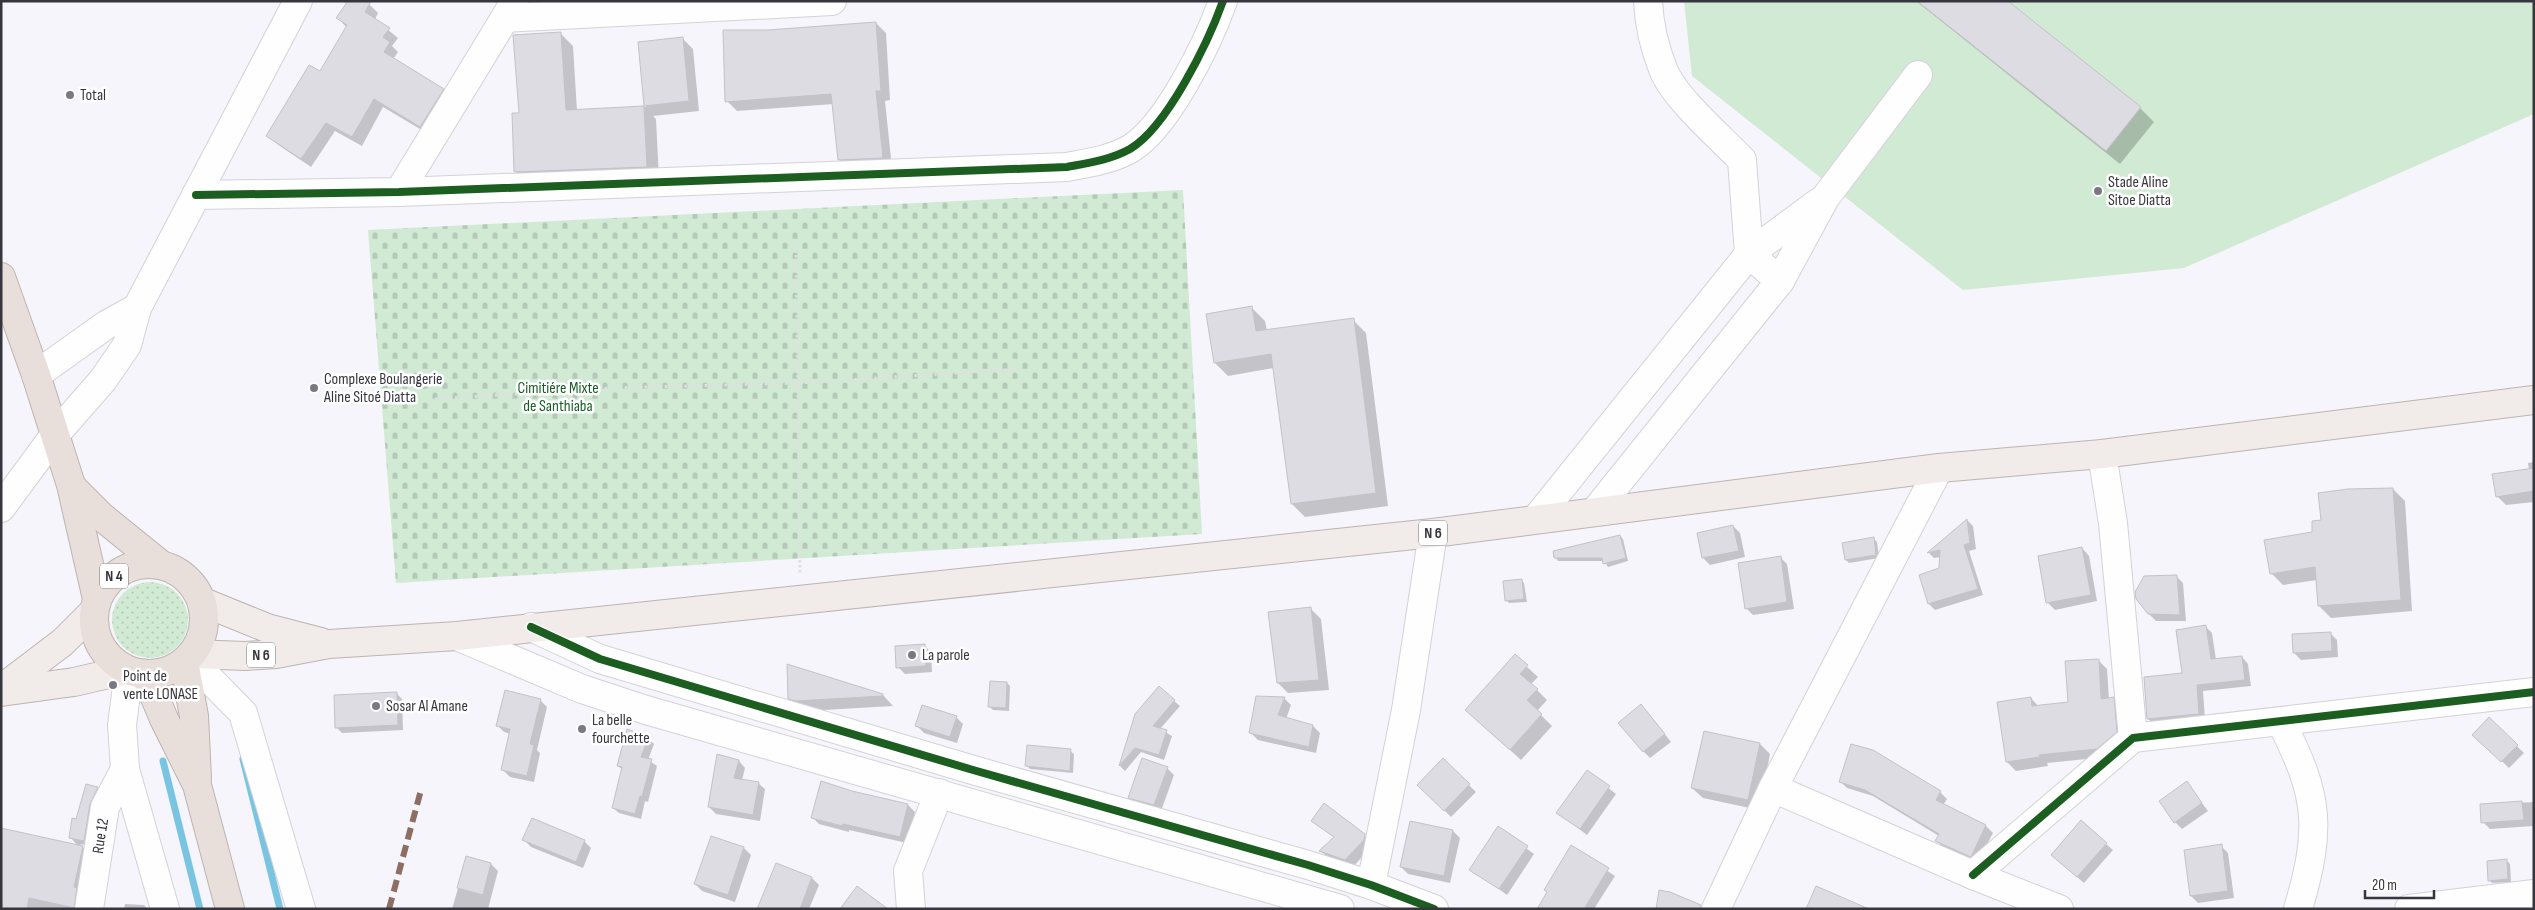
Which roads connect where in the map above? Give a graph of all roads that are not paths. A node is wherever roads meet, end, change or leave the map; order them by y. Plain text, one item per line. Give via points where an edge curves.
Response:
1 (298, 1) edge
2 (832, 1) edge
3 (1223, 1) edge
4 (1648, 1) edge
5 (715, 4) edge
6 (510, 10) edge
7 (1918, 74) dead end
8 (399, 192) junction
9 (196, 196) junction
10 (1825, 198) junction
11 (1749, 254) junction
12 (1, 276) edge
13 (1780, 281) junction
14 (137, 308) junction
15 (36, 375) junction
16 (2534, 400) edge
17 (54, 436) junction
18 (2102, 454) junction
19 (1939, 468) junction
20 (71, 486) junction
21 (1, 508) edge
22 (1596, 510) junction
23 (1536, 518) junction
24 (1432, 533) junction
25 (160, 564) junction
26 (202, 602) junction
27 (95, 605) junction
28 (530, 627) junction
29 (457, 636) junction
30 (329, 644) junction
31 (189, 658) junction
32 (133, 672) junction
33 (1, 690) edge
34 (2534, 692) edge
35 (2281, 722) junction
36 (2133, 738) junction
37 (125, 769) junction
38 (197, 785) junction
39 (1773, 788) junction
40 (939, 793) junction
41 (1973, 875) junction
42 (1372, 885) junction
43 (2534, 894) edge
44 (89, 909) edge
45 (165, 909) edge
46 (230, 909) edge
47 (302, 909) edge
48 (911, 909) edge
49 (1340, 909) edge
50 (1434, 909) edge
51 (1716, 909) edge
52 (2059, 909) edge
53 (2298, 909) edge
54 (2409, 909) edge

1 - 9 street
2 - 5 street
3 - 8 street via 1216,22 1186,79 1150,135 1129,150 1103,161 1067,166
4 - 11 street via 1648,14 1663,70 1678,94 1742,160
5 - 6 street
6 - 8 street
7 - 10 street
8 - 9 street
9 - 14 street
10 - 11 street
10 - 13 street
11 - 13 street
11 - 23 street
12 - 15 highway, N 4
13 - 22 street
14 - 15 street via 106,325
14 - 17 street via 127,345 103,380
15 - 17 highway, N 4
16 - 18 main road, N 6
17 - 20 highway, N 4
17 - 21 street
18 - 19 main road, N 6
18 - 36 street via 2113,523
19 - 22 main road, N 6
19 - 39 street
20 - 25 highway, N 4 via 102,517
20 - 27 highway, N 4
22 - 23 main road, N 6
23 - 24 main road, N 6
24 - 28 main road, N 6
24 - 42 street via 1406,710
25 - 26 highway, N 4 via 179,571 194,585
25 - 27 highway, N 4 via 140,564 122,570 107,582
26 - 30 main road, N 6 via 267,628
26 - 31 highway, N 4 via 205,620 201,638
27 - 32 highway, N 4 via 94,628 100,646 111,660
27 - 33 main road via 63,642
28 - 29 main road, N 6
28 - 42 street via 600,659
29 - 30 main road, N 6
29 - 40 street via 582,689 646,710
30 - 31 main road, N 6 via 276,654
31 - 32 highway via 159,673
31 - 38 highway, N 4
31 - 47 street via 243,713
32 - 33 main road
32 - 37 street via 122,725
32 - 38 highway, N 4 via 164,719
34 - 35 street
35 - 36 street
35 - 53 street via 2300,759 2311,791 2314,815 2310,863
36 - 41 street
37 - 44 street, Rue 12 via 105,808
37 - 45 street
38 - 46 highway, N 4
39 - 41 street
39 - 51 street
40 - 48 street via 908,871
40 - 49 street
41 - 52 street
42 - 50 street
43 - 54 street

